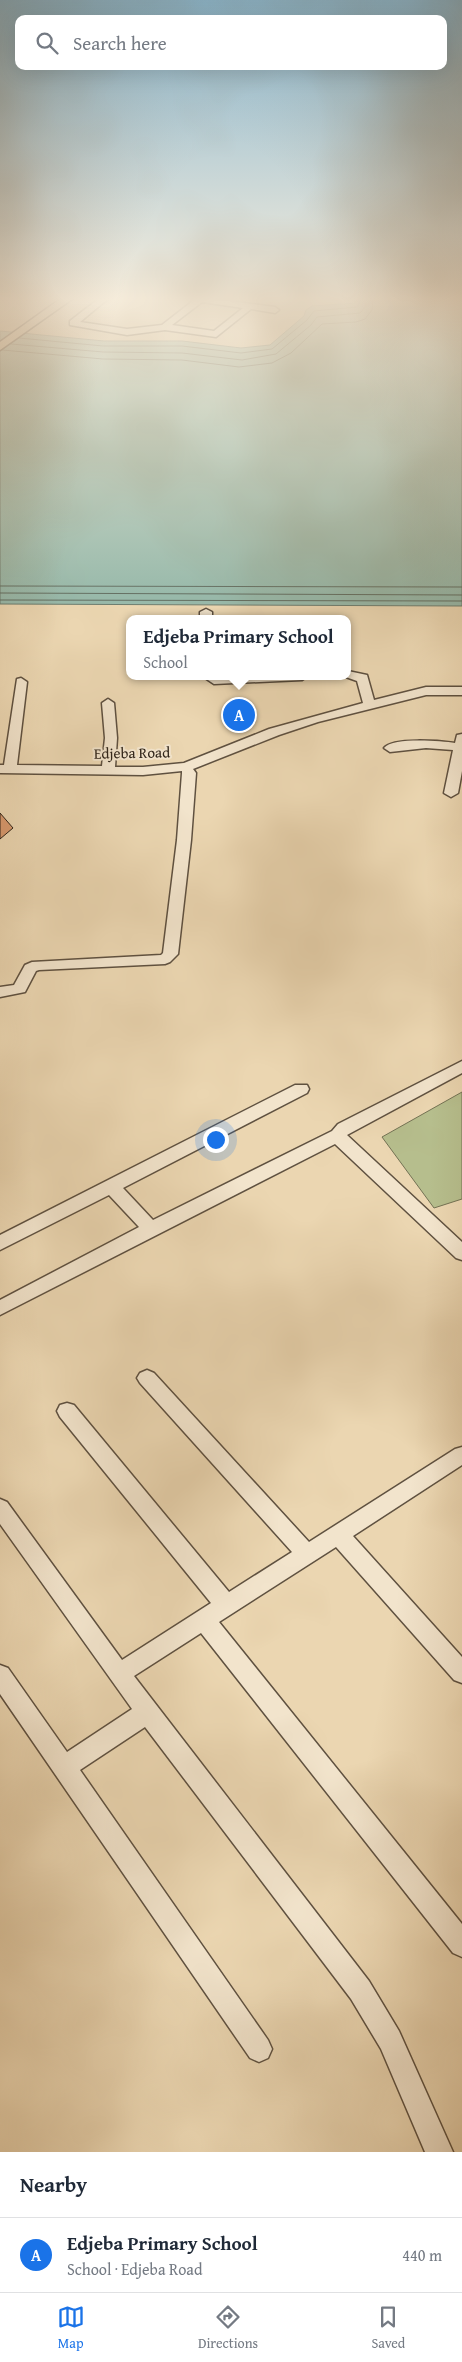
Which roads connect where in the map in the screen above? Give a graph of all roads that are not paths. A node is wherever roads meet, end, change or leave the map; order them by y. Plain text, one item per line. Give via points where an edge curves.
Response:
1 (351, 676) edge
2 (21, 682) dead end
3 (462, 691) edge
4 (108, 703) dead end
5 (370, 704) junction
6 (461, 742) edge
7 (390, 748) dead end
8 (186, 767) junction
9 (5, 769) edge
10 (108, 770) junction
11 (451, 793) dead end
12 (0, 992) edge
13 (462, 1066) edge
14 (301, 1089) dead end
15 (338, 1135) junction
16 (111, 1186) junction
17 (151, 1229) junction
18 (0, 1243) edge
19 (462, 1253) edge
20 (0, 1308) edge
21 (147, 1378) dead end
22 (67, 1411) dead end
23 (462, 1455) edge
24 (0, 1508) edge
25 (338, 1534) junction
26 (307, 1554) junction
27 (226, 1605) junction
28 (204, 1620) junction
29 (462, 1673) edge
30 (0, 1674) edge
31 (119, 1674) junction
32 (148, 1712) junction
33 (63, 1768) junction
34 (462, 1944) edge
35 (259, 2049) dead end
36 (439, 2152) edge

1 - 5 street via 363,678
2 - 9 street
3 - 5 street, Edjeba Road via 426,691
4 - 10 street via 111,738
5 - 8 street, Edjeba Road via 274,732
6 - 7 street
6 - 11 street
8 - 10 street, Edjeba Road
8 - 12 street via 189,773 184,840 170,954 165,959 37,965 30,968 20,989
9 - 10 street, Edjeba Road
13 - 15 street via 344,1128
14 - 16 street
15 - 17 street
15 - 19 street
16 - 17 street
16 - 18 street
17 - 20 street
21 - 26 street
22 - 27 street
23 - 25 street
24 - 31 street
25 - 26 street
25 - 29 street
26 - 27 street
27 - 28 street
28 - 31 street
28 - 34 street
30 - 33 street
31 - 32 street
32 - 33 street
32 - 36 street via 360,1990 390,2040
33 - 35 street

